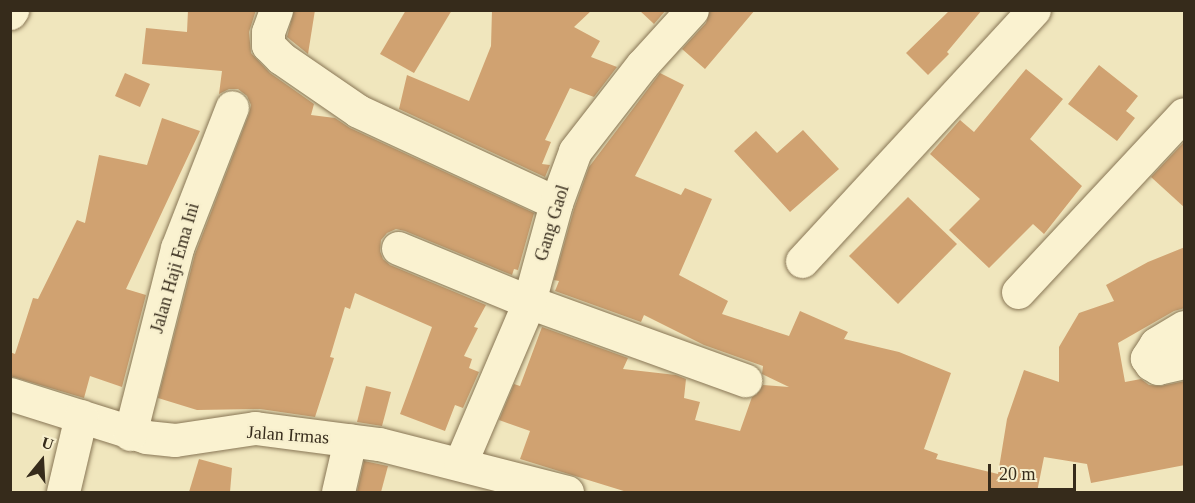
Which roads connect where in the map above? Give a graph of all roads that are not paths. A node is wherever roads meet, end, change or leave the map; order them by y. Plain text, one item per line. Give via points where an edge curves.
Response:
1 (276, 10) edge
2 (692, 10) edge
3 (1034, 10) edge
4 (232, 107) dead end
5 (1185, 114) edge
6 (556, 203) junction
7 (398, 248) dead end
8 (802, 261) dead end
9 (1017, 292) dead end
10 (530, 302) junction
11 (1185, 327) edge
12 (1185, 362) edge
13 (745, 380) dead end
14 (10, 394) edge
15 (81, 416) junction
16 (130, 434) junction
17 (350, 440) junction
18 (460, 464) junction
19 (63, 492) edge
20 (338, 492) edge
21 (567, 492) edge

1 - 6 street via 268,45 281,58 358,111
2 - 6 street, Gang Gaol via 642,65 575,151
3 - 8 street
4 - 16 street, Jalan Haji Ema Ini via 177,248
5 - 9 street
6 - 10 street, Gang Gaol
7 - 10 street
10 - 13 street
10 - 18 street, Gang Gaol
11 - 12 street via 1155,344 1147,358 1158,368
14 - 15 street, Jalan Irmas
15 - 16 street, Jalan Irmas
15 - 19 street
16 - 17 street, Jalan Irmas via 176,440 255,428
17 - 18 street, Jalan Irmas
17 - 20 street
18 - 21 street, Jalan Irmas

